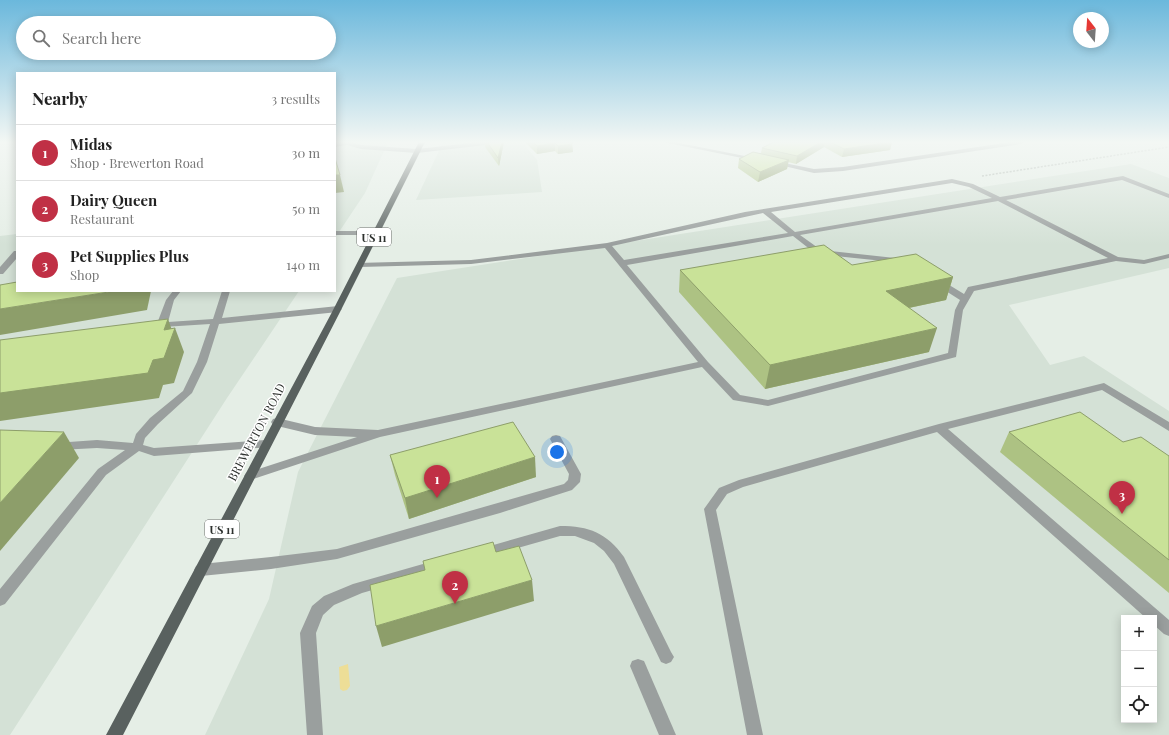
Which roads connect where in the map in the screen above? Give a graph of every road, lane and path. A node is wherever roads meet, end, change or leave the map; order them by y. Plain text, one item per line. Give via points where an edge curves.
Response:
1 (404, 176) edge
2 (982, 176) edge
3 (952, 181) junction
4 (1169, 196) edge
5 (998, 199) junction
6 (765, 211) junction
7 (336, 233) edge
8 (376, 233) junction
9 (794, 234) junction
10 (607, 245) junction
11 (16, 254) edge
12 (1169, 256) edge
13 (1116, 259) junction
14 (622, 263) junction
15 (360, 265) junction
16 (908, 267) edge
17 (0, 272) edge
18 (933, 279) edge
19 (176, 292) edge
20 (226, 292) edge
21 (965, 299) junction
22 (338, 309) junction
23 (217, 321) junction
24 (704, 364) junction
25 (277, 422) junction
26 (1169, 427) edge
27 (939, 428) junction
28 (378, 434) junction
29 (556, 439) dead end
30 (266, 444) junction
31 (45, 446) edge
32 (137, 447) junction
33 (250, 476) junction
34 (468, 557) edge
35 (453, 562) edge
36 (201, 570) junction
37 (0, 600) edge
38 (1169, 629) edge
39 (666, 657) dead end
40 (638, 666) dead end
41 (114, 735) edge
42 (315, 735) edge
43 (668, 735) edge
44 (755, 735) edge

1 - 8 main road, BREWERTON ROAD / US 11
2 - 3 path
3 - 5 street via 971,185
3 - 6 street
4 - 5 street via 1123,178
5 - 9 street
5 - 13 street
6 - 9 street
6 - 10 street
7 - 8 street
8 - 15 main road, BREWERTON ROAD / US 11
9 - 14 street
9 - 16 street via 819,252 895,260
10 - 14 street
10 - 15 street via 471,262
11 - 17 street
12 - 13 street via 1144,262
13 - 21 street via 971,289
14 - 24 street
15 - 22 main road, BREWERTON ROAD / US 11
18 - 21 street
19 - 23 street via 170,300 163,321 166,325
20 - 23 street
21 - 24 street via 959,310 953,356 768,403 737,398
22 - 23 street
22 - 25 main road, BREWERTON ROAD / US 11
23 - 32 street via 187,393 149,426 140,437
24 - 28 street
25 - 28 street via 315,431
25 - 30 main road, BREWERTON ROAD / US 11
26 - 27 street via 1104,386
27 - 38 street
27 - 44 street via 739,484 723,491 710,509
28 - 33 street
29 - 36 street via 575,474 574,482 568,487 337,554
30 - 32 street via 154,452
30 - 33 main road, BREWERTON ROAD / US 11
31 - 32 street via 97,444
32 - 37 street via 102,472
33 - 36 main road, BREWERTON ROAD / US 11
34 - 39 street via 560,531 575,531 599,539 609,547 619,561
35 - 42 street via 353,590 331,599 319,608 308,633
36 - 41 main road, BREWERTON ROAD / US 11
40 - 43 street

